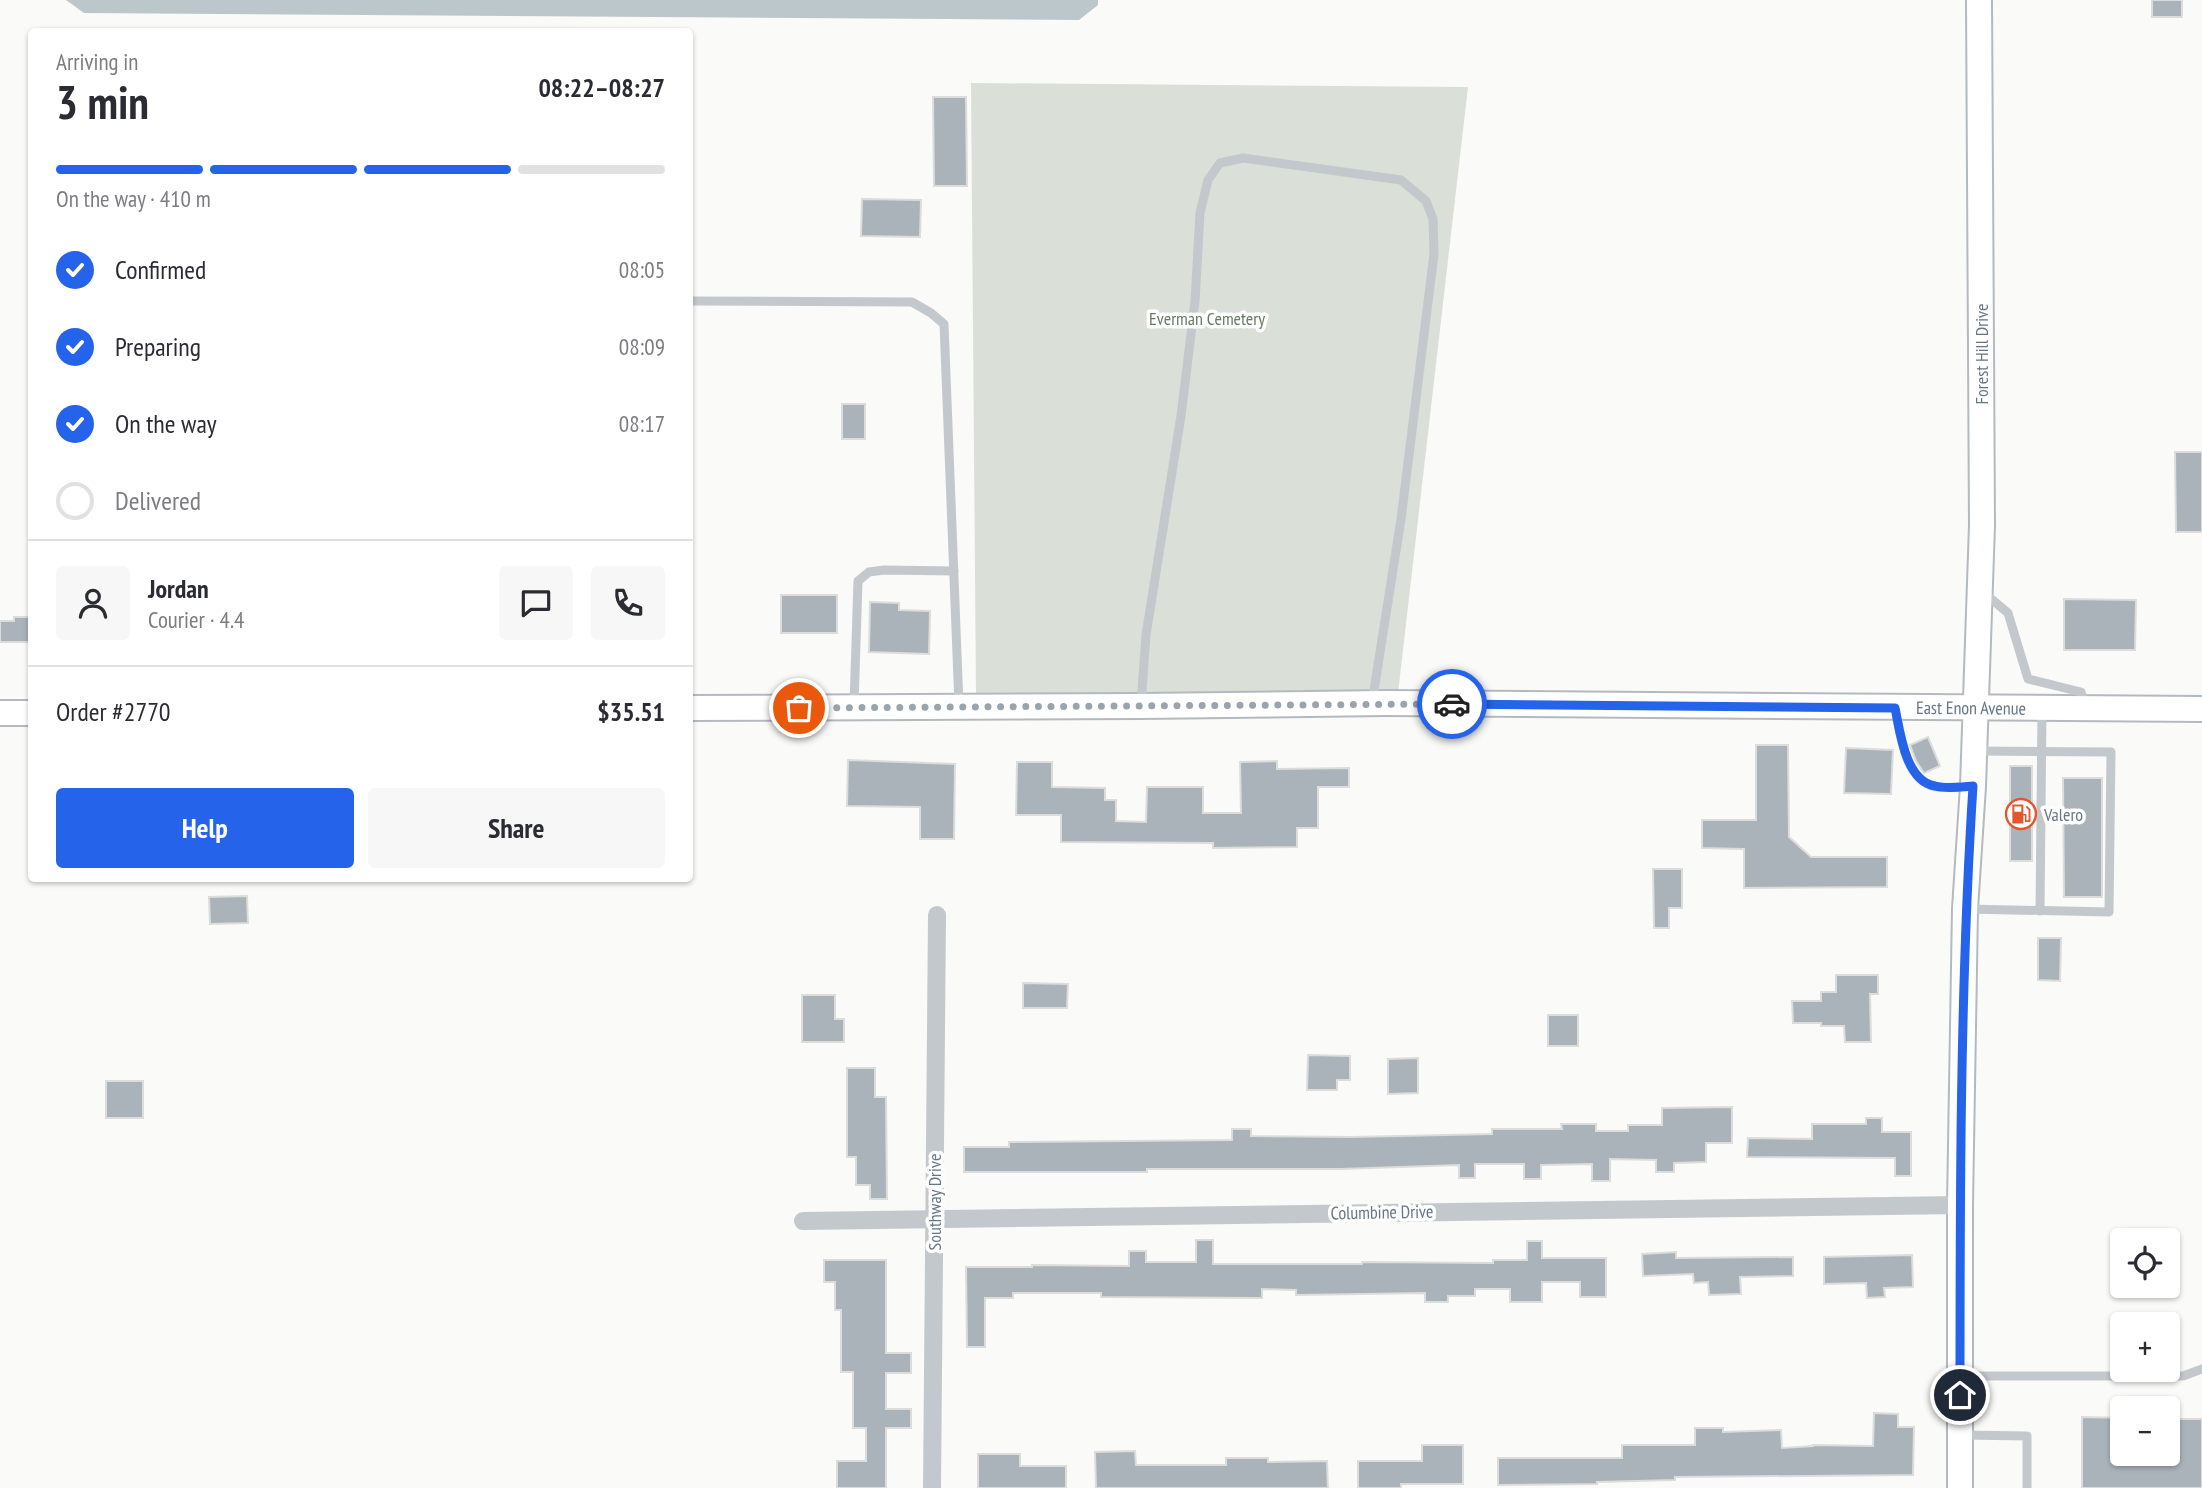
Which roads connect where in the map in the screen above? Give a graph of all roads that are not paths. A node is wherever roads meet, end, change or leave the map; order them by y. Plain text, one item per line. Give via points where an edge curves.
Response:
1 (1979, 0) edge
2 (693, 301) edge
3 (954, 571) junction
4 (1981, 590) junction
5 (1372, 703) junction
6 (959, 706) junction
7 (1141, 706) junction
8 (854, 707) junction
9 (693, 708) edge
10 (1895, 708) junction
11 (1976, 709) junction
12 (2042, 709) junction
13 (2086, 709) junction
14 (2202, 709) edge
15 (0, 713) edge
16 (28, 713) edge
17 (1974, 751) junction
18 (2043, 752) junction
19 (1973, 786) junction
20 (1965, 909) junction
21 (2040, 911) junction
22 (937, 915) dead end
23 (1960, 1205) junction
24 (933, 1218) junction
25 (803, 1221) dead end
26 (2202, 1369) edge
27 (1960, 1376) junction
28 (1960, 1434) junction
29 (932, 1488) edge
30 (1960, 1488) edge
31 (2027, 1488) edge

1 - 4 street, Forest Hill Drive
2 - 3 lane via 912,302 944,324
3 - 6 lane
3 - 8 lane via 884,570 869,572 858,581
4 - 11 street, Forest Hill Drive
4 - 13 lane via 2008,613 2028,679 2081,692
5 - 7 street, East Enon Avenue
5 - 7 lane via 1406,479 1434,254 1433,219 1426,201 1401,180 1243,158 1220,163 1208,180 1200,213 1191,340 1146,635
5 - 10 street, East Enon Avenue
6 - 7 street, East Enon Avenue
6 - 8 street, East Enon Avenue
8 - 9 street, East Enon Avenue
10 - 11 street, East Enon Avenue
10 - 19 lane via 1903,749 1915,773 1936,787
11 - 12 street, East Enon Avenue
11 - 17 street, Forest Hill Drive
12 - 13 street, East Enon Avenue
12 - 18 lane
13 - 14 street, East Enon Avenue
15 - 16 street
17 - 18 lane
17 - 19 street, Forest Hill Drive
18 - 21 lane
18 - 21 lane via 2112,752 2109,912
19 - 20 street, Forest Hill Drive
20 - 21 lane
20 - 23 street, Forest Hill Drive
22 - 24 street, Southway Drive
23 - 24 street, Columbine Drive
23 - 27 street, Forest Hill Drive
24 - 25 street, Columbine Drive
24 - 29 street, Southway Drive
26 - 27 lane via 2183,1376
27 - 28 street, Forest Hill Drive
28 - 30 street, Forest Hill Drive
28 - 31 lane via 2027,1436

